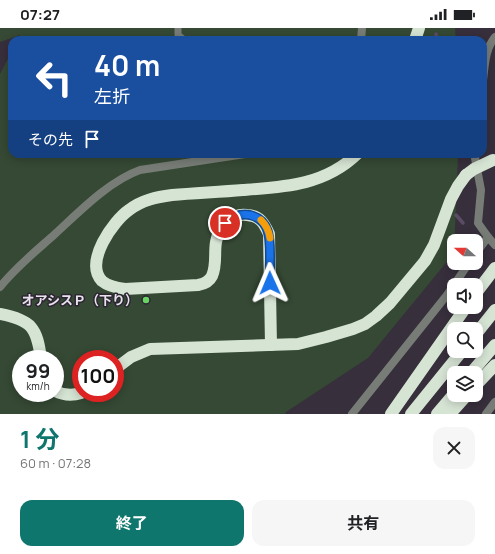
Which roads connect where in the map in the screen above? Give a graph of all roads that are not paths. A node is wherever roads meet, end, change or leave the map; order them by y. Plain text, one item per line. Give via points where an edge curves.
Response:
1 (495, 37) edge
2 (487, 51) edge
3 (219, 158) edge
4 (352, 158) edge
5 (475, 158) edge
6 (494, 159) edge
7 (488, 237) junction
8 (483, 244) edge
9 (495, 245) edge
10 (495, 268) edge
11 (464, 270) edge
12 (483, 284) edge
13 (0, 287) edge
14 (495, 310) edge
15 (0, 314) edge
16 (461, 314) edge
17 (483, 325) edge
18 (271, 345) junction
19 (495, 345) edge
20 (40, 350) edge
21 (456, 358) edge
22 (124, 362) edge
23 (495, 365) edge
24 (477, 366) edge
25 (483, 378) edge
26 (448, 402) edge
27 (461, 402) edge
28 (495, 402) edge
29 (352, 414) edge
30 (391, 414) edge
31 (411, 414) edge
32 (438, 414) edge
33 (450, 414) edge
34 (486, 414) edge

1 - 2 street
3 - 13 street via 140,170 130,174 106,189 18,267
4 - 18 highway via 330,173 296,185 172,195 147,200 127,210 106,236 101,247 96,268 107,284 125,289 198,285 212,278 216,242 225,223 240,215 262,220 269,234 270,244
5 - 7 street via 481,190 478,223
6 - 18 highway, bridge via 474,168 466,175 451,199 434,245 425,261 376,316 365,324 326,337 298,344
7 - 8 street
7 - 9 street
10 - 12 highway
11 - 29 street
14 - 17 highway
15 - 20 highway via 27,323 36,334
16 - 30 highway
18 - 22 highway via 150,349
19 - 24 highway
21 - 31 highway
23 - 25 highway
26 - 32 highway
27 - 33 highway
28 - 34 street

